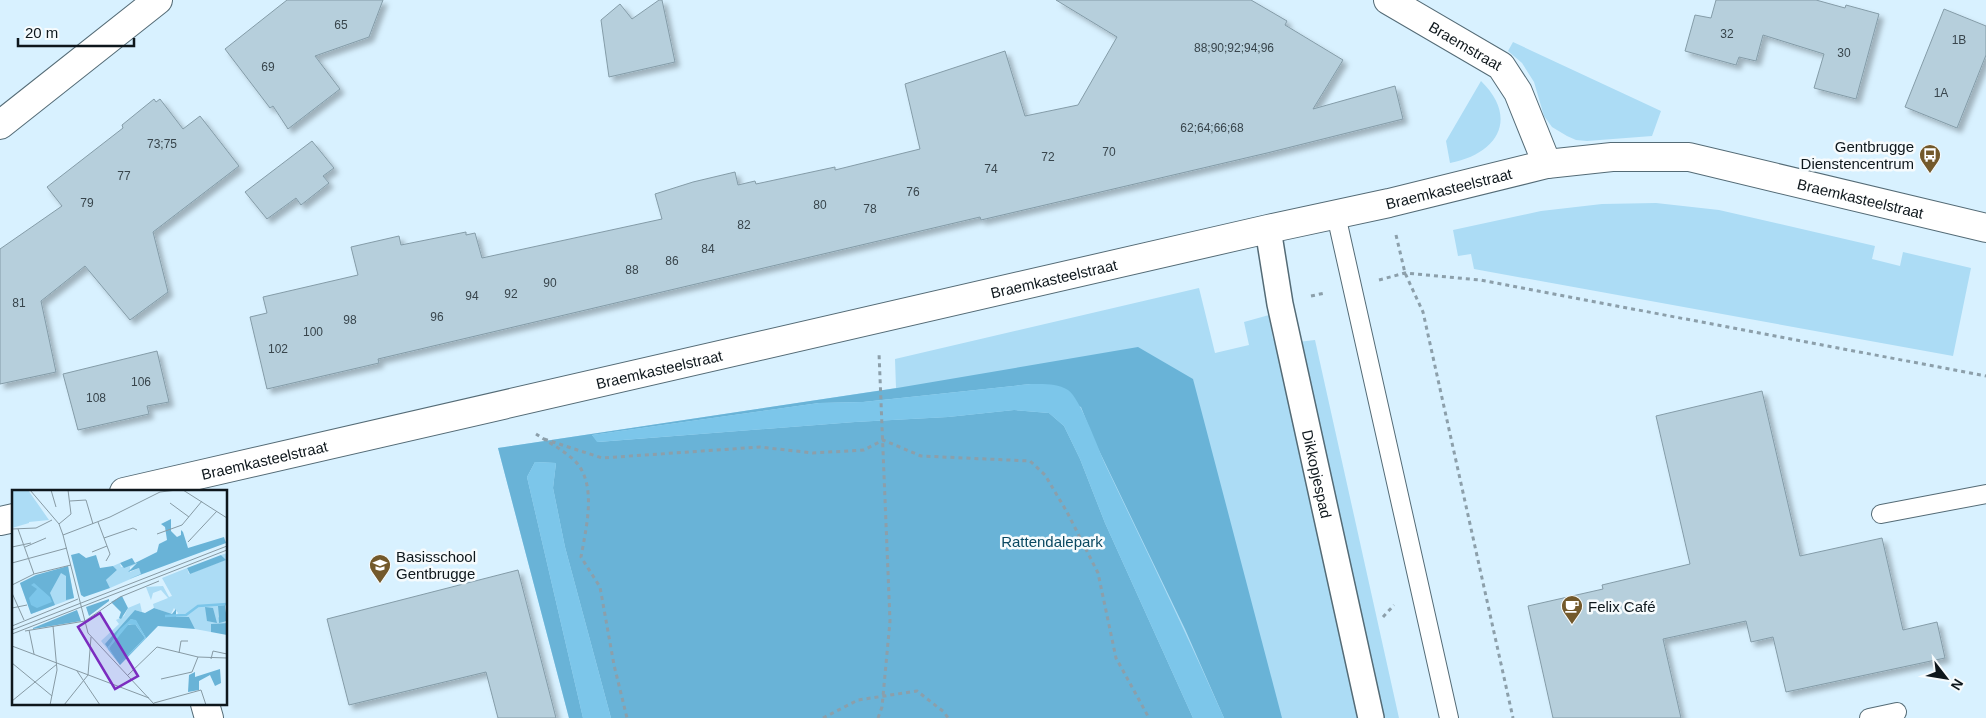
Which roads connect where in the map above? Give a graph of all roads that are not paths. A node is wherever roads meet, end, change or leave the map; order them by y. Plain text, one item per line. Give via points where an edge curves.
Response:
1 (158, 0) edge
2 (1388, 0) edge
3 (0, 125) edge
4 (1547, 164) junction
5 (1336, 215) junction
6 (1986, 228) edge
7 (1268, 229) junction
8 (141, 490) edge
9 (1986, 494) edge
10 (1881, 514) dead end
11 (1897, 712) dead end
12 (1371, 718) edge
13 (1449, 718) edge
14 (1869, 718) edge

1 - 3 street
2 - 4 street, Braemstraat via 1501,66 1518,92
4 - 5 street, Braemkasteelstraat
4 - 6 street, Braemkasteelstraat via 1612,157 1689,157
5 - 7 street, Braemkasteelstraat
5 - 13 lane
7 - 8 street, Braemkasteelstraat
7 - 12 street, Dikkopjespad via 1280,304
9 - 10 lane
11 - 14 lane

